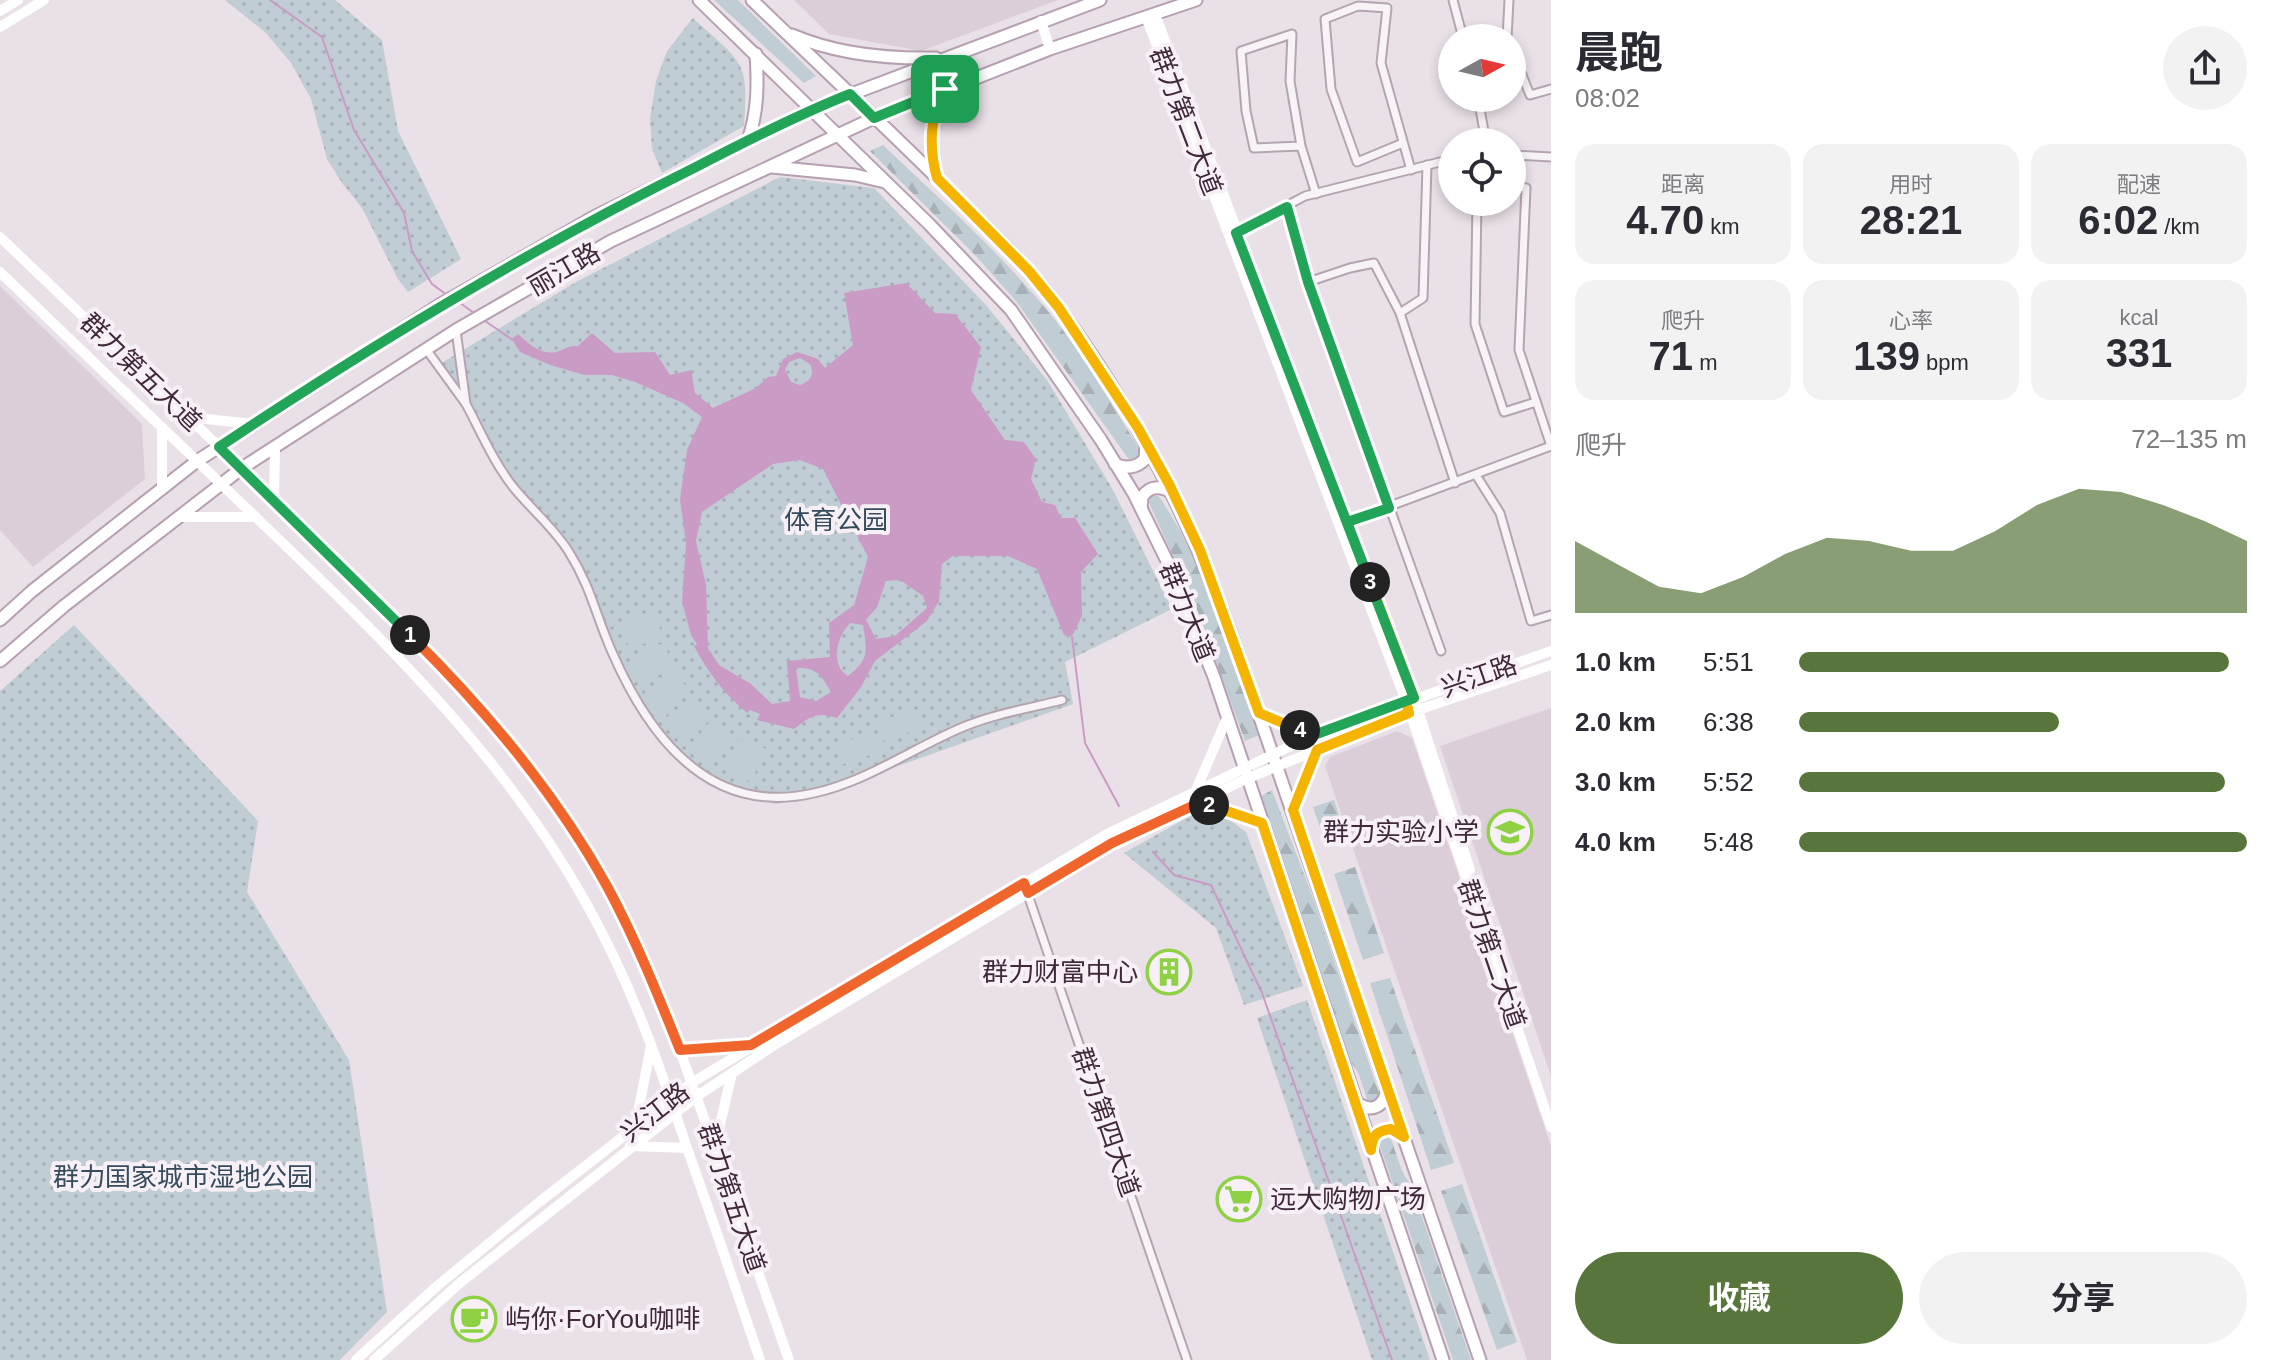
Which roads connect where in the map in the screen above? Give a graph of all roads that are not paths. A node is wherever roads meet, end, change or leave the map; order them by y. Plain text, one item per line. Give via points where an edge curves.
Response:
1 (18, 0) edge
2 (44, 0) edge
3 (699, 0) edge
4 (752, 0) edge
5 (1100, 0) edge
6 (1196, 0) edge
7 (1453, 0) edge
8 (1509, 0) edge
9 (0, 11) edge
10 (1151, 16) junction
11 (1041, 21) junction
12 (1459, 24) edge
13 (1506, 24) edge
14 (0, 27) edge
15 (785, 33) junction
16 (1050, 49) junction
17 (756, 54) junction
18 (944, 57) junction
19 (1526, 85) edge
20 (945, 89) junction
21 (1551, 89) edge
22 (850, 94) junction
23 (812, 109) junction
24 (874, 118) junction
25 (837, 134) junction
26 (748, 140) junction
27 (1403, 143) junction
28 (1301, 146) junction
29 (1526, 156) edge
30 (1551, 157) edge
31 (1438, 162) edge
32 (1427, 165) junction
33 (767, 167) junction
34 (1411, 170) junction
35 (937, 178) junction
36 (887, 182) junction
37 (1316, 194) junction
38 (1287, 207) junction
39 (1477, 216) edge
40 (1525, 216) edge
41 (1236, 233) junction
42 (0, 237) edge
43 (0, 272) edge
44 (1308, 282) junction
45 (1400, 313) junction
46 (456, 330) junction
47 (426, 349) junction
48 (1536, 402) junction
49 (466, 404) junction
50 (188, 417) junction
51 (253, 424) junction
52 (162, 427) junction
53 (1145, 441) junction
54 (1551, 446) edge
55 (219, 447) junction
56 (275, 447) junction
57 (197, 461) junction
58 (1115, 464) junction
59 (242, 468) junction
60 (1476, 475) junction
61 (1455, 483) junction
62 (221, 484) junction
63 (162, 489) junction
64 (1173, 493) junction
65 (274, 500) junction
66 (1141, 508) junction
67 (1389, 508) junction
68 (179, 517) junction
69 (256, 517) junction
70 (1347, 522) junction
71 (1551, 615) edge
72 (0, 620) edge
73 (1441, 651) dead end
74 (1551, 651) edge
75 (0, 661) edge
76 (1551, 665) edge
77 (1062, 700) dead end
78 (1411, 706) junction
79 (1259, 713) junction
80 (1227, 718) junction
81 (1314, 735) junction
82 (1317, 750) junction
83 (1273, 753) junction
84 (1278, 766) junction
85 (1246, 773) junction
86 (1196, 790) junction
87 (1201, 802) junction
88 (1293, 810) junction
89 (1149, 819) junction
90 (1262, 823) junction
91 (1026, 888) junction
92 (651, 1044) junction
93 (751, 1045) junction
94 (680, 1050) junction
95 (732, 1073) junction
96 (693, 1082) junction
97 (1388, 1088) junction
98 (697, 1096) junction
99 (672, 1098) junction
100 (1355, 1101) junction
101 (675, 1113) junction
102 (1551, 1116) edge
103 (1551, 1127) edge
104 (635, 1128) junction
105 (1404, 1137) junction
106 (630, 1146) junction
107 (687, 1148) junction
108 (715, 1148) junction
109 (1371, 1150) junction
110 (356, 1360) edge
111 (374, 1360) edge
112 (760, 1360) edge
113 (789, 1360) edge
114 (1187, 1360) edge
115 (1443, 1360) edge
116 (1480, 1360) edge

1 - 9 main road
2 - 14 main road
3 - 17 main road, 群力大道
4 - 15 main road, 群力大道
5 - 11 main road, 丽江路
6 - 10 main road, 丽江路
7 - 12 street
8 - 13 street
10 - 16 main road, 丽江路
10 - 41 main road, 群力第二大道
10 - 78 main road, 群力第二大道
11 - 16 main road
11 - 18 main road, 丽江路
15 - 18 main road via 834,49
15 - 22 main road, 群力大道
16 - 20 main road, 丽江路
17 - 23 main road, 群力大道
17 - 26 main road via 757,90
18 - 22 main road, 丽江路
19 - 21 street via 1530,95
20 - 24 main road, 丽江路
20 - 35 main road via 934,121
22 - 23 main road, 丽江路
22 - 24 main road, 群力大道
23 - 25 main road, 群力大道
23 - 26 main road, 丽江路
24 - 25 main road, 丽江路
24 - 35 main road, 群力大道
25 - 33 main road, 丽江路
25 - 36 main road, 群力大道
26 - 51 main road, 丽江路 via 594,217 441,304
27 - 27 street via 1381,63 1387,8 1358,6 1325,19 1331,89 1357,162
27 - 34 street
28 - 28 street via 1290,81 1292,34 1241,51 1243,81 1254,148
28 - 37 street
29 - 30 street
31 - 32 street
32 - 34 street
32 - 45 street via 1423,298
33 - 36 main road
33 - 46 main road, 丽江路 via 611,241
34 - 37 street
35 - 53 main road, 群力大道 via 1059,308
36 - 58 main road, 群力大道 via 1011,310
37 - 38 street
38 - 41 street
38 - 44 street
39 - 48 street via 1475,324 1504,412
40 - 48 street via 1519,350
41 - 70 main road, 群力第二大道
42 - 50 main road, 群力第五大道
43 - 52 main road, 群力第五大道
44 - 45 street via 1374,263
44 - 67 street
45 - 61 street
46 - 47 main road, 丽江路
46 - 49 street
47 - 49 street
47 - 56 main road, 丽江路
48 - 54 street
49 - 77 street via 513,487 550,527 590,588 612,652 649,721 679,758 710,781 776,799 815,793 863,776 965,726
50 - 51 main road
50 - 55 main road, 群力第五大道
51 - 55 main road, 丽江路
52 - 57 main road, 群力第五大道
52 - 63 main road
53 - 58 main road via 1142,462
53 - 64 main road, 群力大道
54 - 60 street
55 - 57 main road, 丽江路
55 - 59 main road, 群力第五大道
56 - 59 main road, 丽江路
56 - 65 main road
57 - 62 main road, 群力第五大道
57 - 63 main road, 丽江路
58 - 66 main road, 群力大道
59 - 62 main road, 丽江路
59 - 65 main road, 群力第五大道
60 - 61 street
60 - 71 street via 1500,513 1531,621
61 - 67 street
62 - 68 main road, 丽江路
62 - 69 main road, 群力第五大道
63 - 72 main road, 丽江路
64 - 66 main road via 1151,489 1142,497
64 - 79 main road, 群力大道 via 1210,575
65 - 94 main road, 群力第五大道 via 437,661 525,764 608,888
66 - 80 main road, 群力大道 via 1192,619
67 - 70 street
67 - 73 street
68 - 69 main road
68 - 75 main road, 丽江路
69 - 92 main road, 群力第五大道 via 370,627 509,785 585,900
70 - 78 main road, 群力第二大道
74 - 78 main road, 兴江路
76 - 78 main road, 兴江路
78 - 81 main road, 兴江路
78 - 82 main road, 兴江路
78 - 102 main road, 群力第二大道
78 - 103 main road, 群力第二大道
79 - 81 main road
79 - 83 main road, 群力大道
80 - 85 main road, 群力大道
80 - 86 main road
81 - 83 main road, 兴江路
82 - 84 main road, 兴江路
82 - 88 main road
83 - 84 main road, 群力大道
83 - 85 main road, 兴江路
84 - 85 main road, 兴江路
84 - 88 main road, 群力大道
85 - 86 main road, 兴江路
85 - 87 main road, 兴江路
85 - 90 main road, 群力大道
86 - 89 main road, 兴江路
87 - 89 main road, 兴江路
87 - 90 main road
88 - 97 main road, 群力大道
89 - 91 main road, 兴江路
90 - 100 main road, 群力大道
91 - 93 main road, 兴江路
91 - 95 main road, 兴江路
91 - 114 street, 群力第四大道
92 - 99 main road, 群力第五大道
92 - 104 main road
93 - 94 main road
93 - 96 main road, 兴江路
94 - 96 main road, 群力第五大道
95 - 98 main road, 兴江路
95 - 108 main road
96 - 98 main road, 群力第五大道
96 - 99 main road, 兴江路
97 - 100 main road via 1379,1107 1365,1108
97 - 105 main road, 群力大道
98 - 101 main road, 兴江路
98 - 108 main road, 群力第五大道
99 - 101 main road, 群力第五大道
99 - 104 main road, 兴江路
100 - 109 main road, 群力大道
101 - 106 main road, 兴江路
101 - 107 main road, 群力第五大道
104 - 110 main road, 兴江路 via 515,1222
105 - 109 main road via 1391,1129 1378,1132
105 - 116 main road, 群力大道
106 - 107 main road
106 - 111 main road, 兴江路 via 461,1282
107 - 112 main road, 群力第五大道
108 - 113 main road, 群力第五大道
109 - 115 main road, 群力大道

